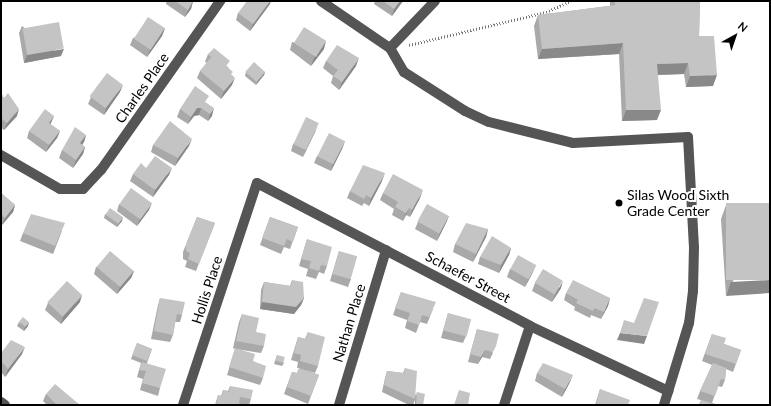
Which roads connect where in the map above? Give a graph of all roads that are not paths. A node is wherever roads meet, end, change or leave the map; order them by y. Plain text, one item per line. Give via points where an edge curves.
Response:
1 (220, 1) edge
2 (321, 1) edge
3 (435, 1) edge
4 (390, 48) junction
5 (1, 156) edge
6 (257, 183) joint
7 (386, 250) junction
8 (530, 326) junction
9 (668, 391) junction
10 (1, 402) edge
11 (5, 405) edge
12 (183, 405) edge
13 (339, 405) edge
14 (504, 405) edge
15 (664, 405) edge

1 - 5 street, Charles Place via 101,170 83,189 60,189
2 - 4 street
3 - 4 street
4 - 9 street via 404,72 442,97 489,122 526,134 572,143 688,137 694,247 689,323
6 - 7 street, Schaefer Street
6 - 12 street, Hollis Place
7 - 8 street, Schaefer Street
7 - 13 street, Nathan Place
8 - 9 street, Schaefer Street
8 - 14 street
9 - 15 street
10 - 11 street

